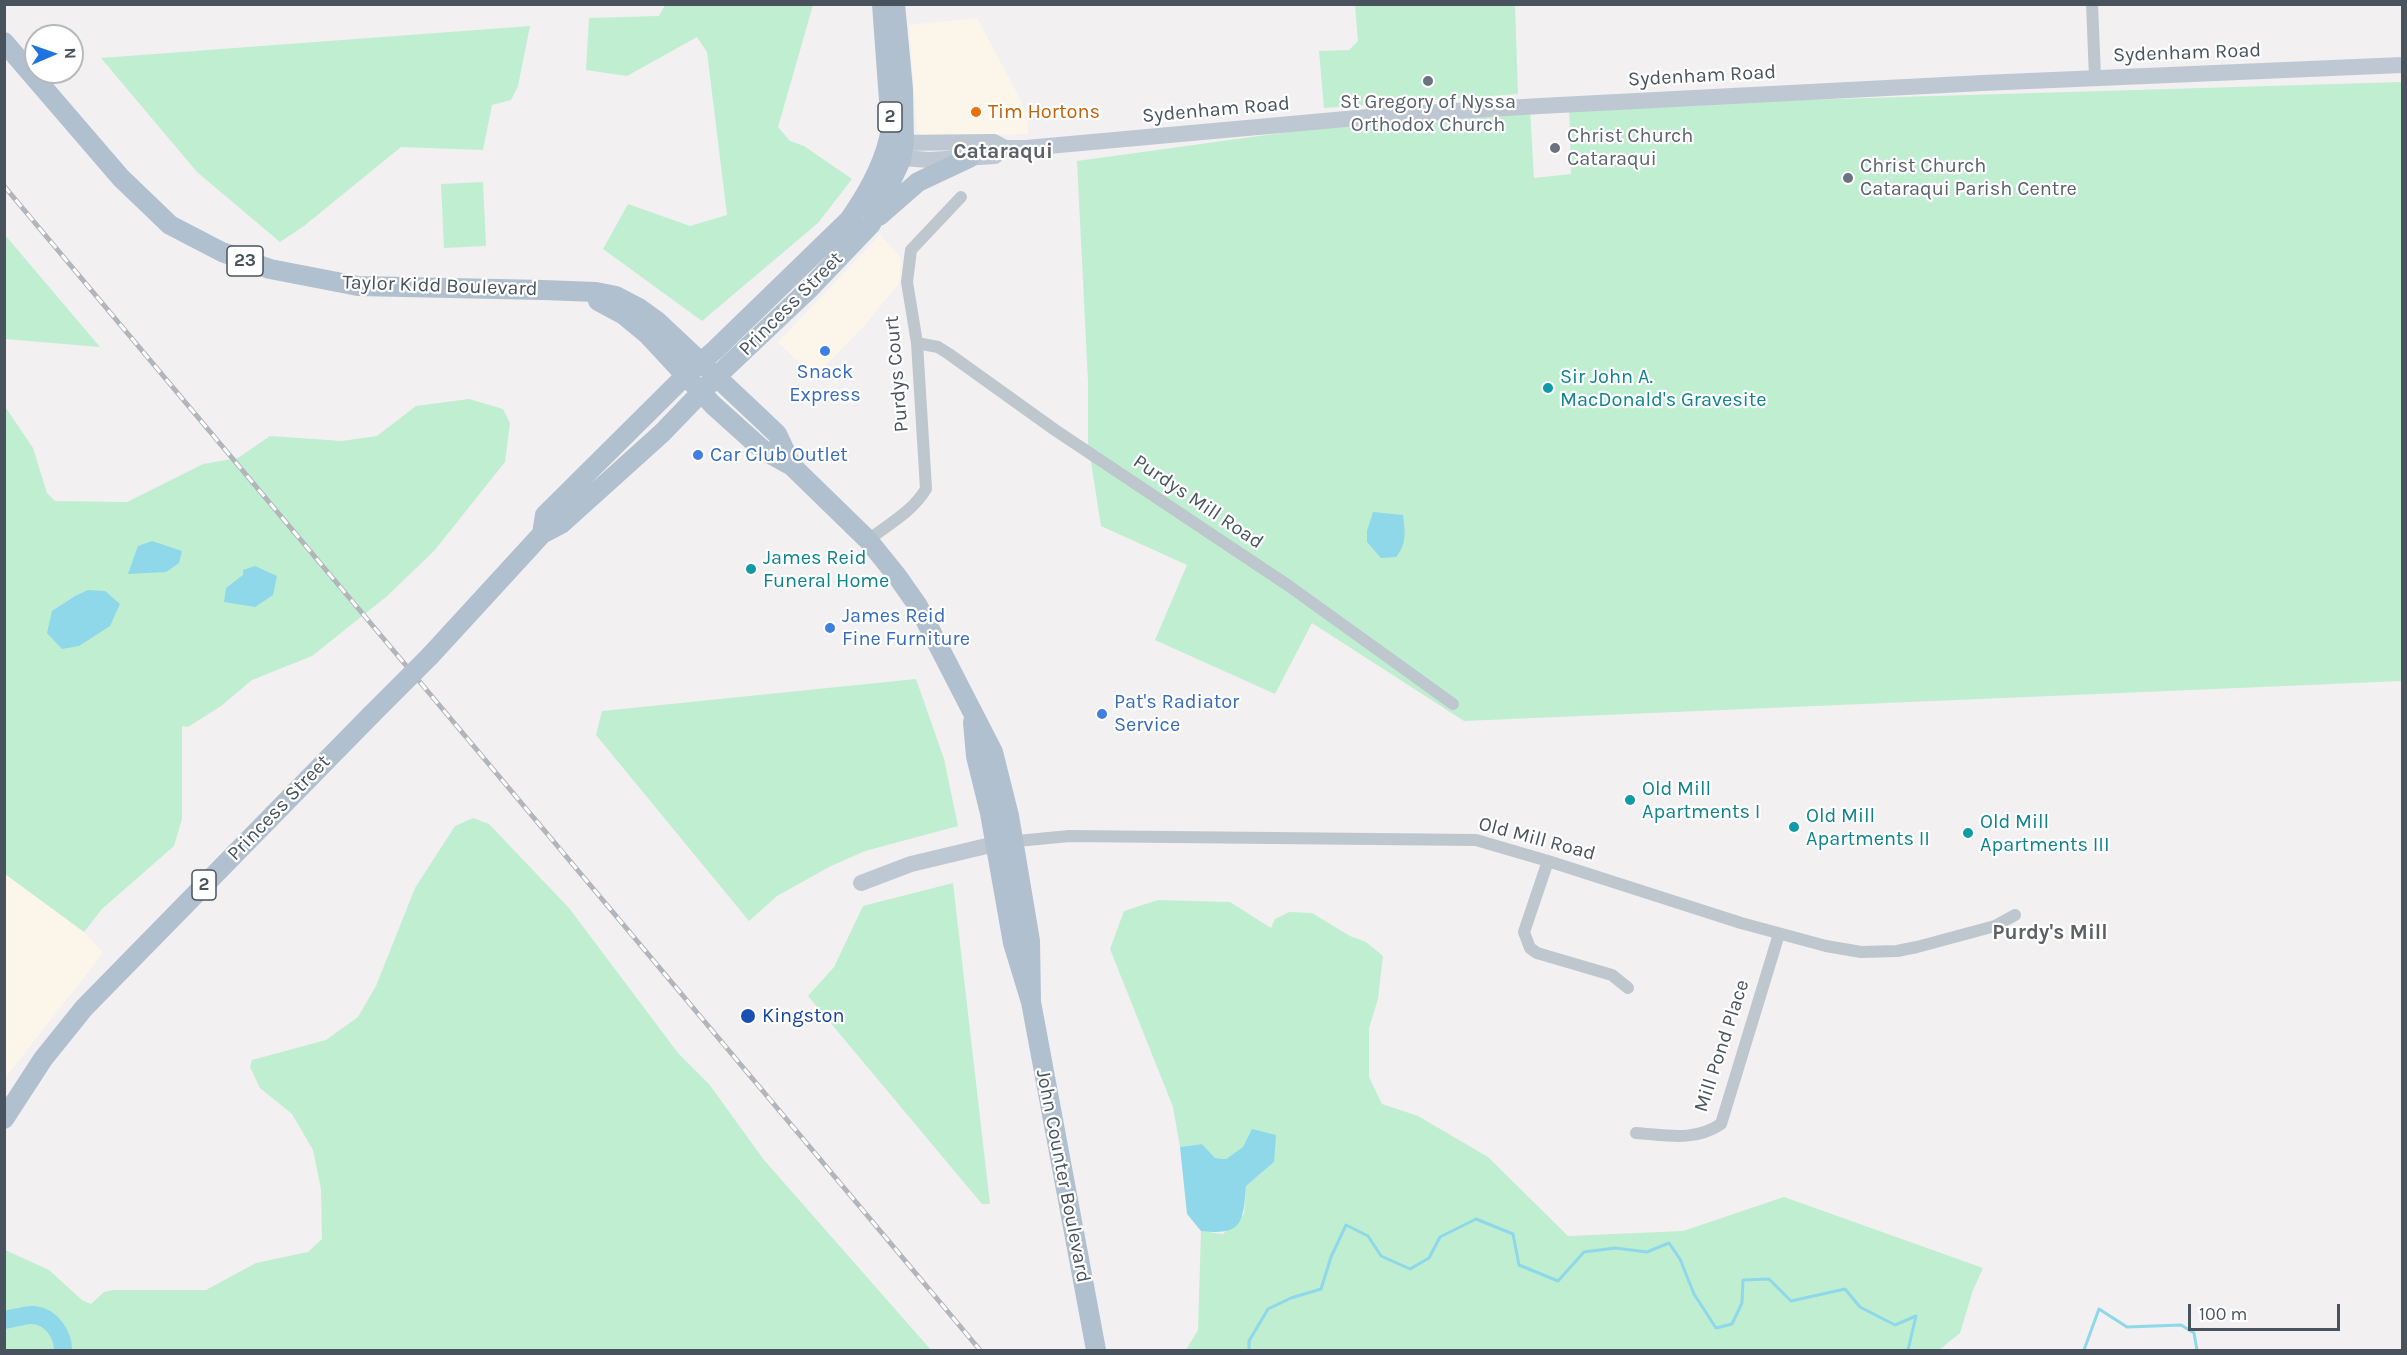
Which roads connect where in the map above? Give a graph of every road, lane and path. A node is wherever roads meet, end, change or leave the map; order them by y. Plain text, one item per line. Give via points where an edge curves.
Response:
1 (882, 4) edge
2 (895, 4) edge
3 (2092, 4) edge
4 (4, 42) edge
5 (2403, 65) edge
6 (2095, 77) junction
7 (1005, 148) junction
8 (894, 151) junction
9 (969, 158) junction
10 (961, 197) dead end
11 (871, 224) junction
12 (573, 292) junction
13 (917, 343) junction
14 (700, 361) junction
15 (685, 376) junction
16 (716, 376) junction
17 (701, 393) junction
18 (792, 466) junction
19 (542, 534) junction
20 (868, 540) junction
21 (1453, 704) dead end
22 (1004, 842) junction
23 (1548, 861) junction
24 (861, 884) dead end
25 (2015, 915) dead end
26 (1779, 934) junction
27 (1628, 988) dead end
28 (4, 1119) edge
29 (1636, 1133) dead end
30 (1096, 1350) edge

1 - 8 main road, Princess Street / 2
2 - 8 main road, Princess Street / 2 via 903,89
3 - 6 street
4 - 12 main road, Taylor Kidd Boulevard / 23 via 121,178 170,225 222,252 270,269 358,286
5 - 6 main road, Sydenham Road
6 - 7 main road, Sydenham Road via 1390,115
7 - 8 main road, Sydenham Road via 994,142
7 - 9 main road, Sydenham Road via 995,156
8 - 9 main road, Sydenham Road
8 - 11 main road, Princess Street / 2
8 - 14 main road, Princess Street / 2 via 849,220
9 - 11 main road via 918,182
10 - 13 street, Purdys Court via 911,250 907,282
11 - 16 main road, Princess Street / 2 via 808,290
12 - 14 main road, Taylor Kidd Boulevard / 23 via 607,294 629,302 657,321
12 - 15 main road, Taylor Kidd Boulevard / 23 via 632,321
13 - 20 street, Purdys Court via 926,489 908,511
13 - 21 street, Purdys Mill Road via 938,347 949,354 1289,586
14 - 15 main road, Princess Street / 2
14 - 16 main road, Taylor Kidd Boulevard / 23
15 - 17 main road, John Counter Boulevard
15 - 19 main road, Princess Street / 2 via 544,515
16 - 17 main road, Princess Street / 2
16 - 18 main road, John Counter Boulevard via 777,434
17 - 18 main road, John Counter Boulevard via 763,450
17 - 19 main road, Princess Street / 2 via 561,524
18 - 20 main road, John Counter Boulevard
19 - 28 main road, Princess Street / 2, bridge via 430,656 84,1008 43,1059
20 - 22 main road, John Counter Boulevard via 918,606 993,752
22 - 23 street, Old Mill Road via 1069,836 1466,839
22 - 24 main road via 911,864
22 - 30 main road, John Counter Boulevard via 1030,941 1030,1002
23 - 26 street, Old Mill Road
23 - 27 street via 1524,932 1530,948 1612,975
25 - 26 street, Old Mill Road via 1975,933 1897,951 1847,950
26 - 29 street, Mill Pond Place via 1720,1124 1695,1136

